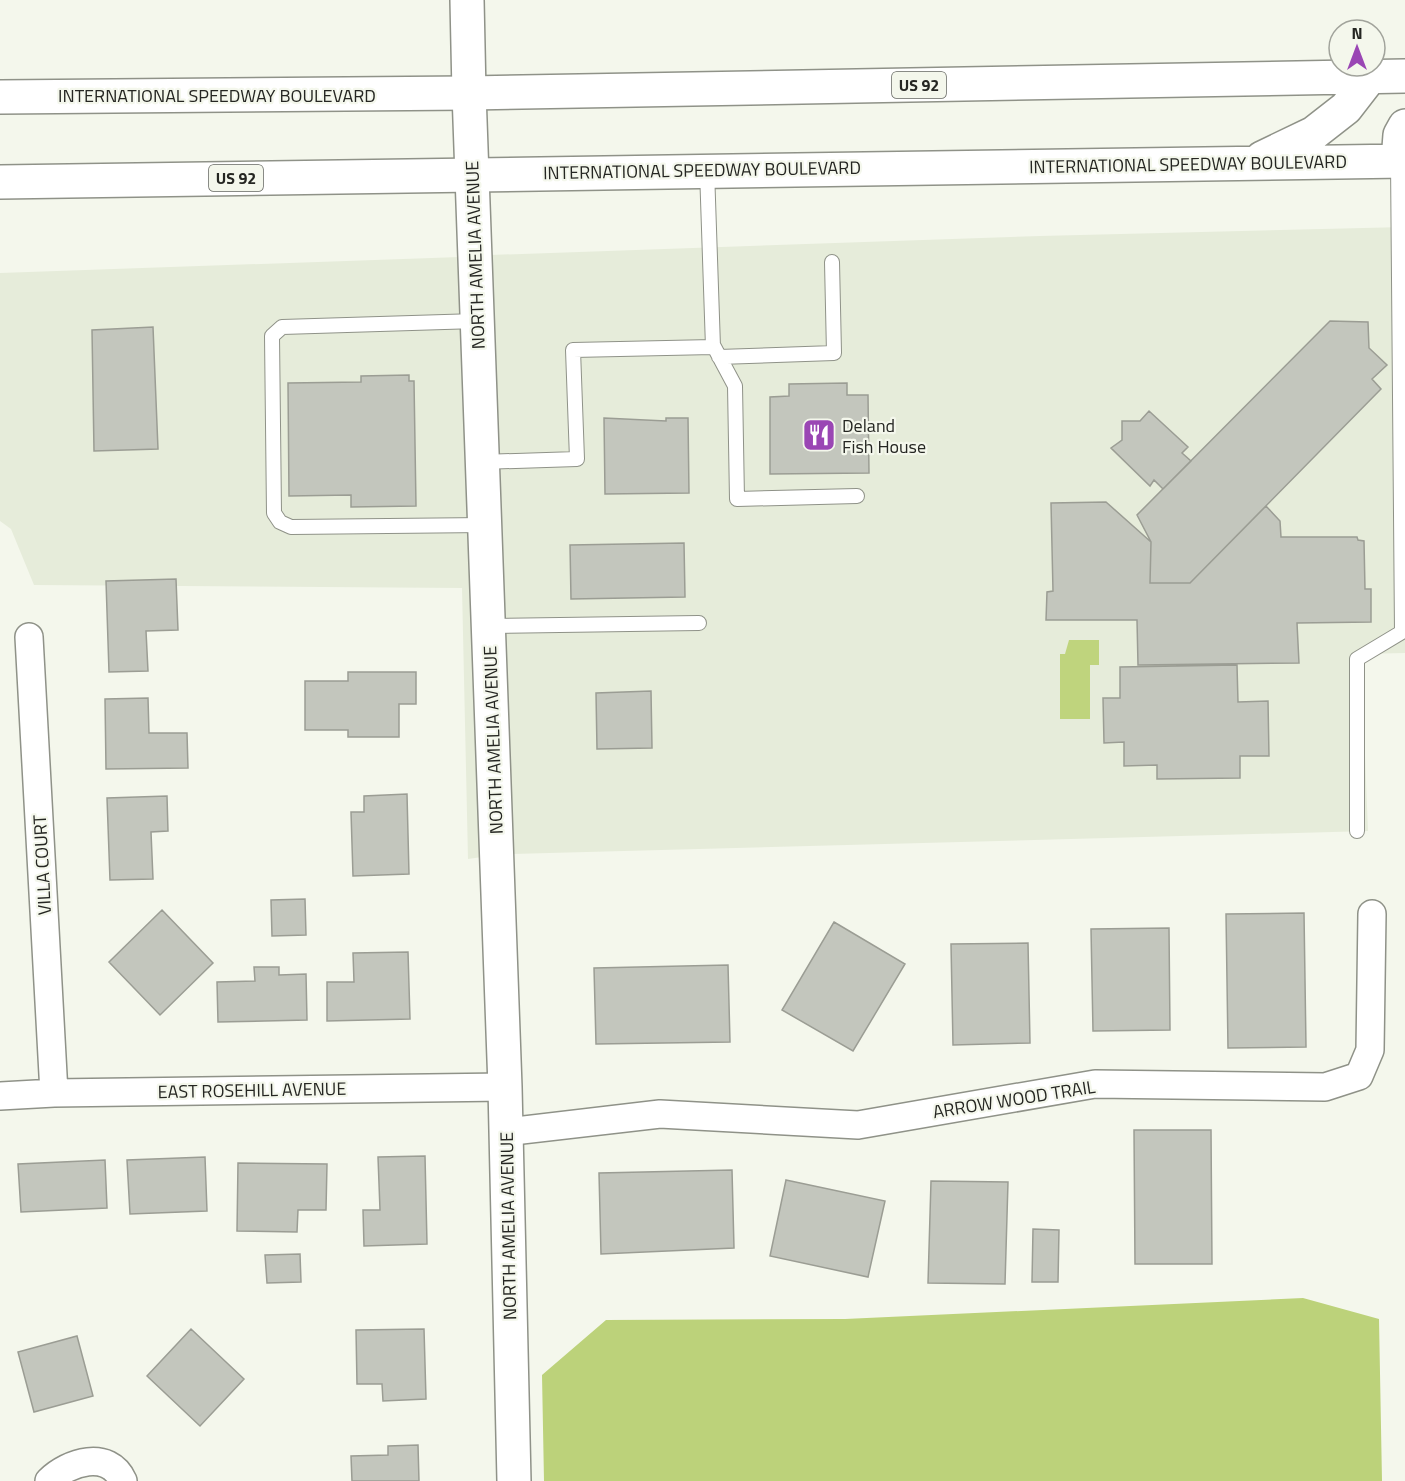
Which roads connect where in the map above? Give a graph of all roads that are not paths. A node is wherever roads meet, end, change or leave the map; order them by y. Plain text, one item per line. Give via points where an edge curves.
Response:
1 (467, 0) edge
2 (1405, 76) edge
3 (1387, 77) edge
4 (1327, 78) edge
5 (1369, 78) edge
6 (469, 93) junction
7 (0, 97) edge
8 (1405, 126) edge
9 (1401, 161) edge
10 (1252, 163) junction
11 (707, 170) junction
12 (472, 173) junction
13 (0, 182) edge
14 (832, 262) dead end
15 (477, 321) junction
16 (712, 343) junction
17 (719, 357) junction
18 (482, 462) junction
19 (857, 496) dead end
20 (485, 525) junction
21 (699, 623) dead end
22 (489, 626) junction
23 (29, 637) dead end
24 (1357, 831) dead end
25 (1372, 915) dead end
26 (505, 1087) junction
27 (54, 1093) junction
28 (0, 1096) edge
29 (506, 1132) junction
30 (49, 1481) edge
31 (123, 1481) edge
32 (514, 1481) edge

1 - 6 main road, NORTH AMELIA AVENUE
2 - 3 main road, INTERNATIONAL SPEEDWAY BOULEVARD / US 92
4 - 6 main road, INTERNATIONAL SPEEDWAY BOULEVARD / US 92
5 - 10 main road via 1346,108 1314,133
6 - 7 main road, INTERNATIONAL SPEEDWAY BOULEVARD / US 92
6 - 12 main road, NORTH AMELIA AVENUE
8 - 9 main road via 1400,135
9 - 10 main road, INTERNATIONAL SPEEDWAY BOULEVARD / US 92
9 - 24 lane via 1402,632 1357,659
10 - 11 main road, INTERNATIONAL SPEEDWAY BOULEVARD / US 92
11 - 12 main road, INTERNATIONAL SPEEDWAY BOULEVARD / US 92
11 - 16 lane
12 - 13 main road, INTERNATIONAL SPEEDWAY BOULEVARD / US 92
12 - 15 main road, NORTH AMELIA AVENUE
14 - 17 lane via 834,353
15 - 18 main road, NORTH AMELIA AVENUE
15 - 20 lane via 282,327 272,336 274,513 280,522 291,527
16 - 17 lane
16 - 18 lane via 713,347 573,350 576,459
17 - 19 lane via 735,386 737,499
18 - 20 main road, NORTH AMELIA AVENUE
20 - 22 main road, NORTH AMELIA AVENUE
21 - 22 lane
22 - 26 main road, NORTH AMELIA AVENUE
23 - 27 street, VILLA COURT
25 - 29 street, ARROW WOOD TRAIL via 1371,1050 1359,1076 1325,1087 1095,1084 858,1125 660,1114
26 - 27 street, EAST ROSEHILL AVENUE
26 - 29 main road, NORTH AMELIA AVENUE
27 - 28 street, EAST ROSEHILL AVENUE
29 - 32 main road, NORTH AMELIA AVENUE
30 - 31 street via 74,1463 95,1460 120,1474

